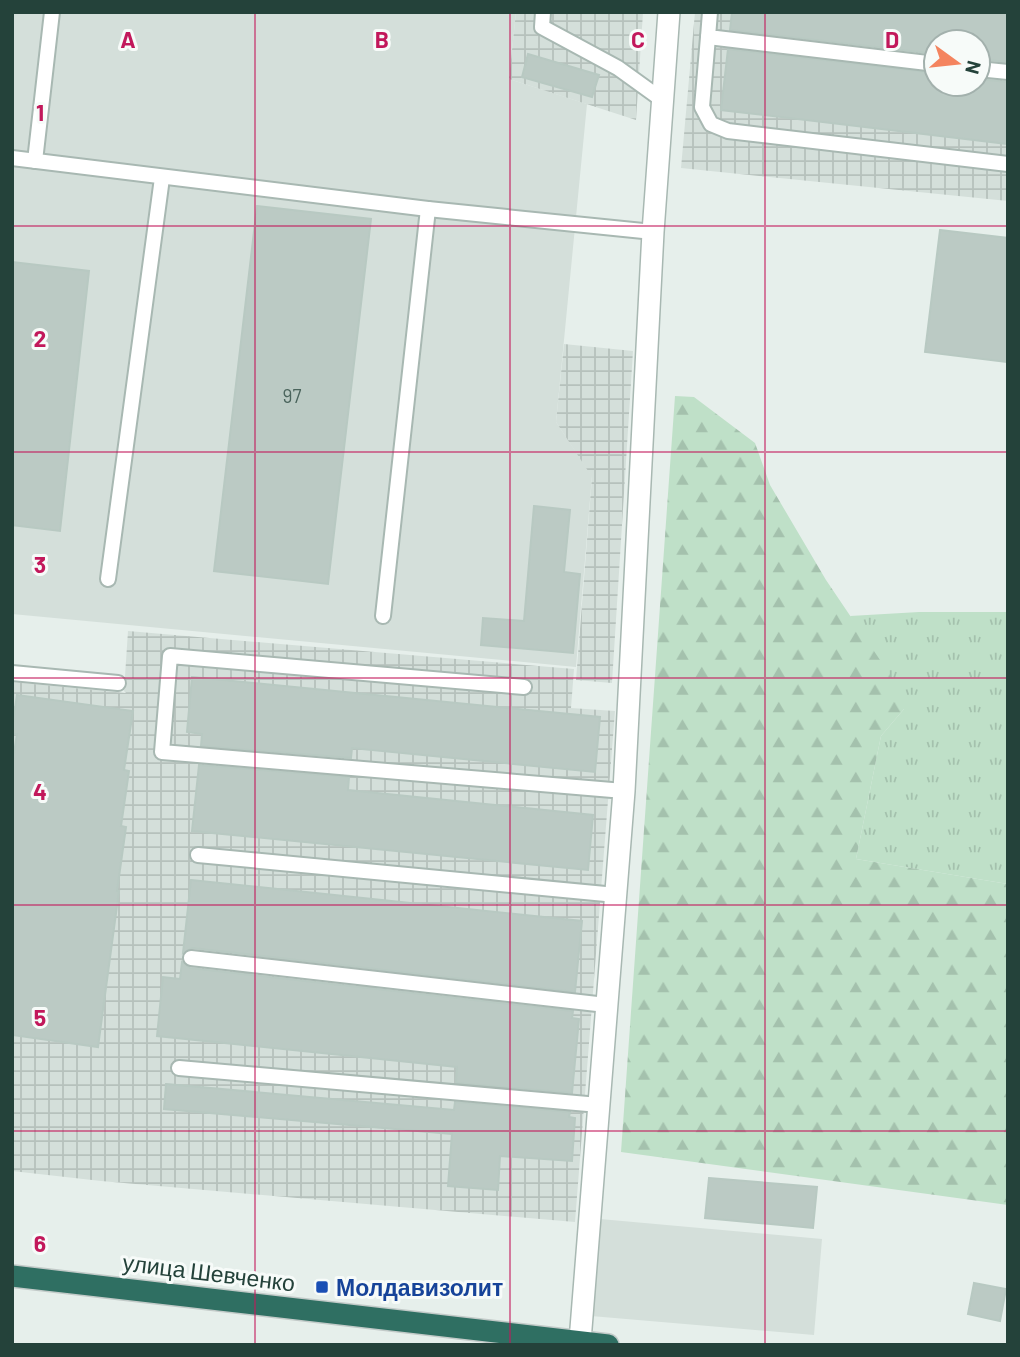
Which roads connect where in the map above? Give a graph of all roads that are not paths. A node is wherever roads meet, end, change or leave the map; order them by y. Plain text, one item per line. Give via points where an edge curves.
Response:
1 (52, 12) edge
2 (543, 12) edge
3 (669, 12) edge
4 (710, 12) edge
5 (708, 37) junction
6 (922, 62) edge
7 (661, 99) junction
8 (12, 158) edge
9 (35, 161) junction
10 (1008, 163) edge
11 (162, 178) junction
12 (428, 209) junction
13 (653, 232) junction
14 (108, 579) dead end
15 (383, 616) dead end
16 (12, 673) edge
17 (118, 683) dead end
18 (524, 687) dead end
19 (624, 791) junction
20 (198, 855) dead end
21 (616, 895) junction
22 (191, 958) dead end
23 (606, 1005) junction
24 (179, 1068) dead end
25 (599, 1105) junction
26 (12, 1276) edge
27 (580, 1341) junction
28 (608, 1345) edge

1 - 9 lane
2 - 7 lane via 542,27 618,68
3 - 7 street
4 - 5 lane
5 - 6 lane
5 - 10 lane via 702,107 711,124 728,131
7 - 13 street
8 - 9 lane
9 - 11 lane
11 - 12 lane
11 - 14 lane
12 - 13 lane
12 - 15 lane
13 - 19 street
16 - 17 lane
18 - 19 lane via 170,656 162,752
19 - 21 street
20 - 21 lane
21 - 23 street
22 - 23 lane
23 - 25 street
24 - 25 lane
25 - 27 street
26 - 27 highway, улица Шевченко
27 - 28 highway, улица Шевченко

